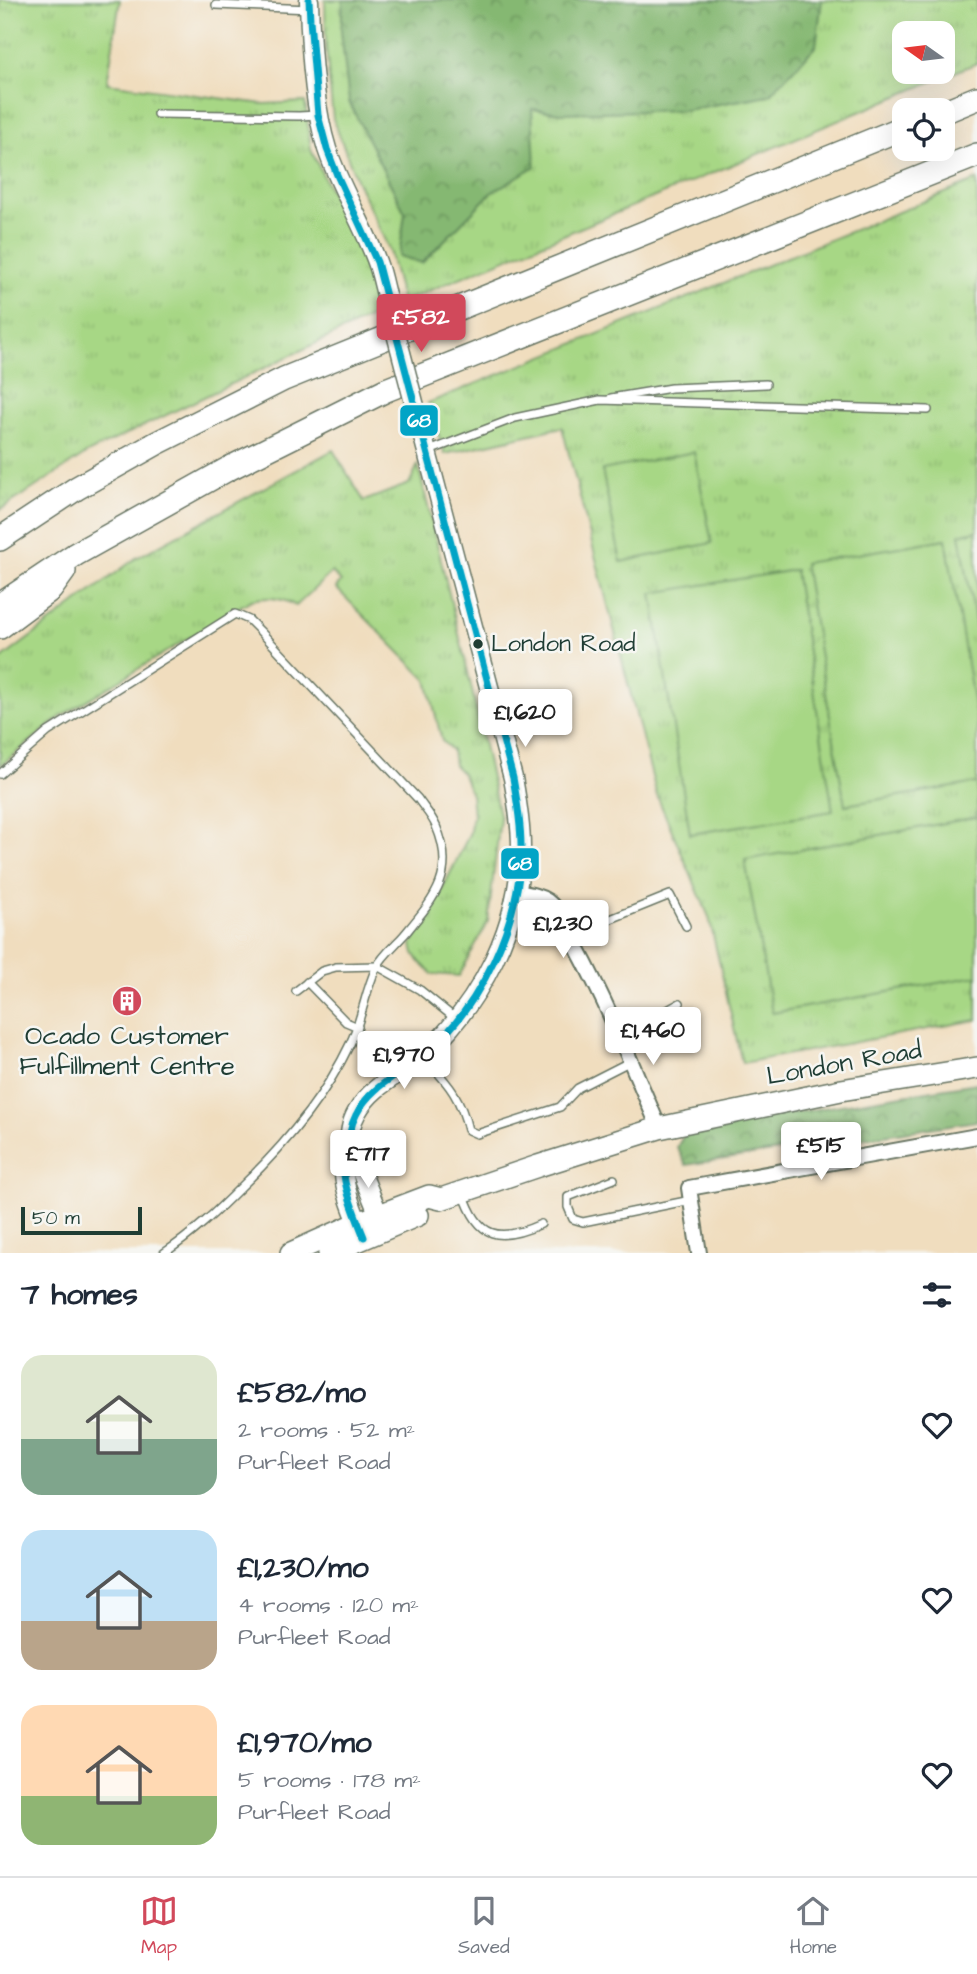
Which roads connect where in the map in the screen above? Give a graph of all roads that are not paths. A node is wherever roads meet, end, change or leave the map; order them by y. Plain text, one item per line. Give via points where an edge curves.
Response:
1 (310, 4) edge
2 (216, 5) dead end
3 (977, 98) edge
4 (955, 107) edge
5 (157, 114) dead end
6 (318, 115) junction
7 (892, 132) edge
8 (977, 155) edge
9 (766, 384) dead end
10 (600, 400) junction
11 (928, 410) dead end
12 (427, 452) junction
13 (0, 539) edge
14 (76, 554) junction
15 (0, 605) edge
16 (0, 627) edge
17 (0, 774) edge
18 (516, 892) junction
19 (686, 926) dead end
20 (570, 936) junction
21 (377, 966) junction
22 (307, 982) junction
23 (296, 991) dead end
24 (680, 1003) dead end
25 (458, 1020) junction
26 (358, 1027) junction
27 (621, 1036) junction
28 (423, 1056) junction
29 (632, 1061) junction
30 (977, 1068) edge
31 (659, 1128) junction
32 (977, 1136) edge
33 (348, 1158) junction
34 (614, 1179) dead end
35 (462, 1192) junction
36 (691, 1200) junction
37 (381, 1222) junction
38 (541, 1224) dead end
39 (361, 1230) junction
40 (164, 1253) edge
41 (291, 1253) edge
42 (329, 1253) edge
43 (699, 1253) edge

1 - 2 lane
1 - 6 street
3 - 4 highway
5 - 6 lane
6 - 12 street, bridge via 337,175 377,262
7 - 13 highway via 284,379 77,488
8 - 14 highway via 386,390 228,469
9 - 10 lane via 671,388
10 - 11 lane
10 - 12 lane via 515,418
12 - 18 street via 518,804 521,847
14 - 15 highway
14 - 16 highway via 51,589
17 - 21 lane via 48,732 235,614 249,620 418,799 435,825 444,873 419,916
18 - 20 street via 548,902
18 - 25 street via 505,937
19 - 20 lane via 670,895
20 - 27 street
21 - 22 lane via 336,967
21 - 25 lane via 420,990
21 - 26 lane
22 - 23 lane
22 - 26 lane via 346,1022
24 - 27 lane
25 - 28 street
26 - 40 lane via 337,1070 285,1143 208,1220
27 - 29 street
28 - 29 lane via 457,1096 468,1129 477,1134 559,1107 578,1088
28 - 33 street via 364,1101 352,1122
29 - 31 street
30 - 31 main road, London Road via 841,1090
31 - 35 main road, London Road
32 - 36 street via 689,1188
33 - 37 street via 359,1166
33 - 39 street via 344,1172
34 - 36 lane via 568,1197 573,1219 583,1222
35 - 37 main road, London Road via 441,1199 429,1196
35 - 38 lane via 467,1206 490,1232 513,1235
36 - 43 street
37 - 39 main road, London Road
39 - 41 main road, London Road
39 - 42 main road, London Road

